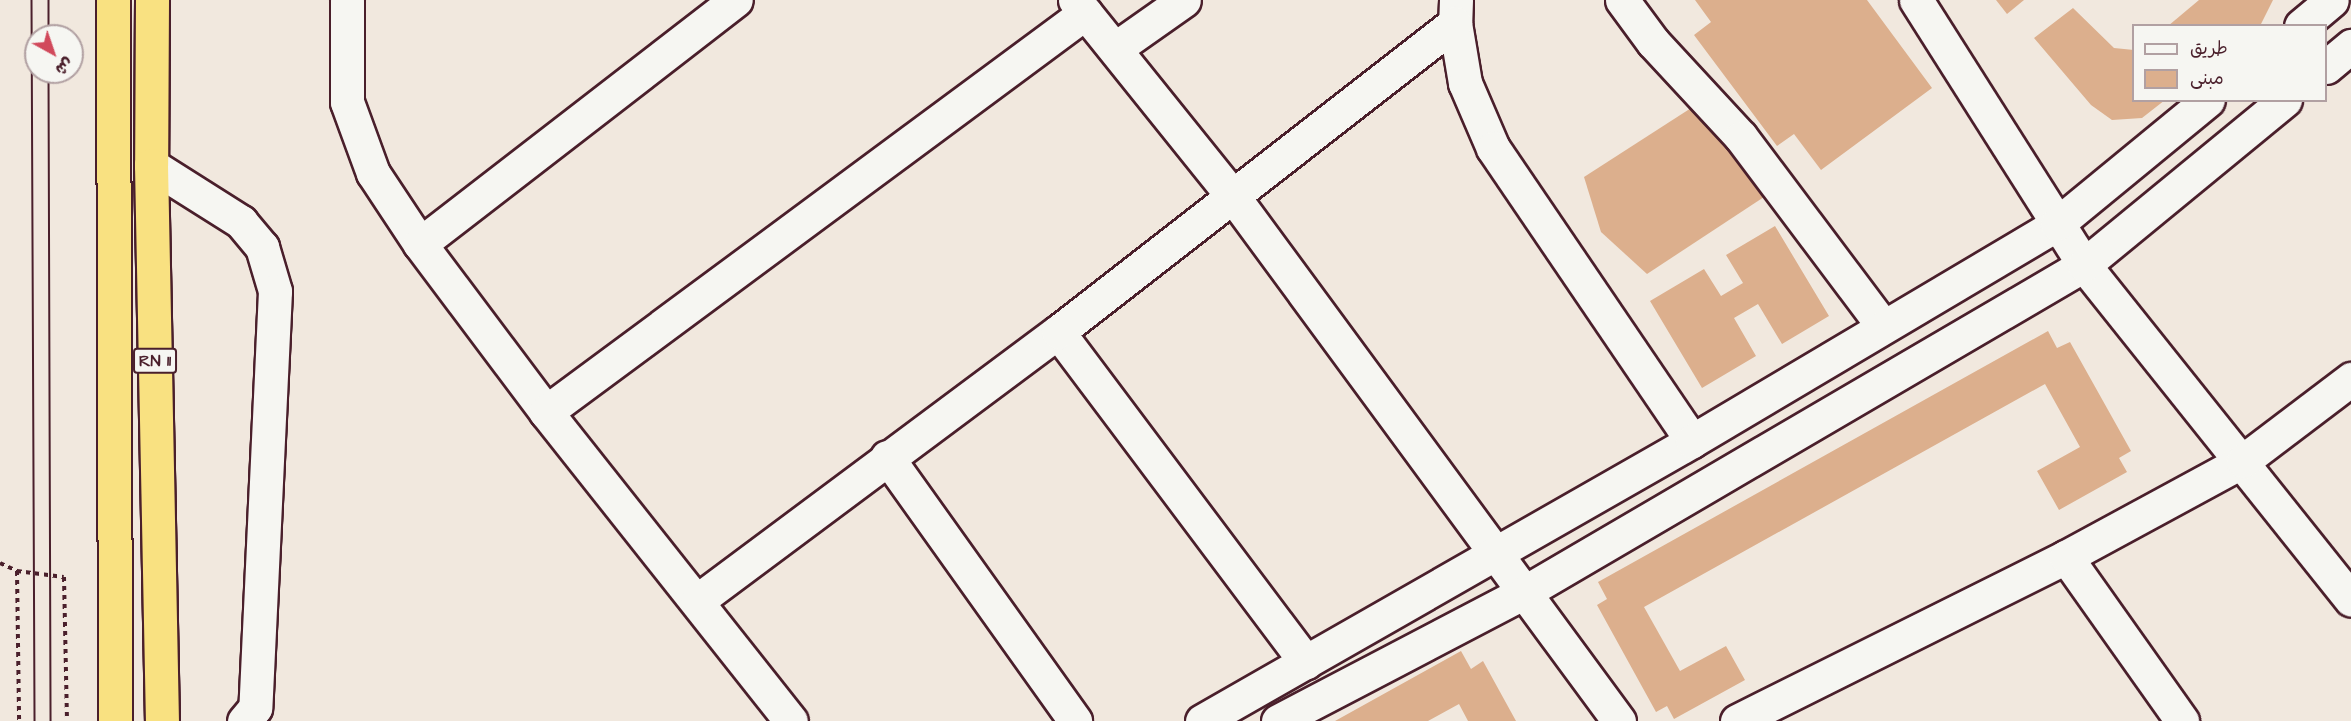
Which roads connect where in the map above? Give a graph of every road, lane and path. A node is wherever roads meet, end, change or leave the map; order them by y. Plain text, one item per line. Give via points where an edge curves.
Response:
1 (114, 0) edge
2 (152, 0) edge
3 (347, 0) edge
4 (736, 0) edge
5 (1184, 0) edge
6 (1622, 0) edge
7 (1916, 0) edge
8 (2332, 0) edge
9 (1080, 7) edge
10 (1456, 12) edge
11 (2303, 24) edge
12 (2351, 46) edge
13 (1116, 48) junction
14 (2327, 65) edge
15 (2206, 102) edge
16 (2283, 102) edge
17 (151, 165) junction
18 (1232, 195) junction
19 (2056, 224) junction
20 (420, 244) junction
21 (2084, 266) junction
22 (1883, 326) junction
23 (1058, 332) junction
24 (2351, 379) edge
25 (546, 412) junction
26 (1692, 441) junction
27 (887, 457) junction
28 (2243, 461) junction
29 (1498, 551) junction
30 (2066, 557) junction
31 (0, 563) edge
32 (17, 571) junction
33 (1525, 592) junction
34 (2351, 600) edge
35 (697, 601) junction
36 (1306, 662) junction
37 (19, 721) edge
38 (67, 721) edge
39 (115, 721) edge
40 (162, 721) edge
41 (244, 721) edge
42 (791, 721) edge
43 (1075, 721) edge
44 (1202, 721) edge
45 (1278, 721) edge
46 (1619, 721) edge
47 (1737, 721) edge
48 (2182, 721) edge

1 - 39 highway, RN 11
2 - 17 highway, RN 11
3 - 20 street via 347,102 373,173
4 - 20 street
5 - 13 street
6 - 22 street via 1653,42 1741,137
7 - 19 street
8 - 11 street
9 - 13 street
9 - 25 street
10 - 18 street
10 - 26 street via 1465,83 1493,148
12 - 14 street
13 - 18 street
15 - 19 street
16 - 21 street
17 - 40 highway, RN 11
17 - 41 street via 241,222 262,247 275,291 255,708
18 - 23 street
18 - 29 street
19 - 21 street
19 - 22 street
20 - 25 street
21 - 28 street
21 - 33 street
22 - 26 street
23 - 27 street
23 - 36 street
24 - 28 street
25 - 35 street
26 - 29 street
27 - 35 street
27 - 43 street
28 - 30 street
28 - 34 street
29 - 33 street
29 - 36 street
30 - 47 street
30 - 48 street
31 - 32 path
32 - 37 path
32 - 38 path via 64,577
33 - 45 street
33 - 46 street
35 - 42 street
36 - 44 street

